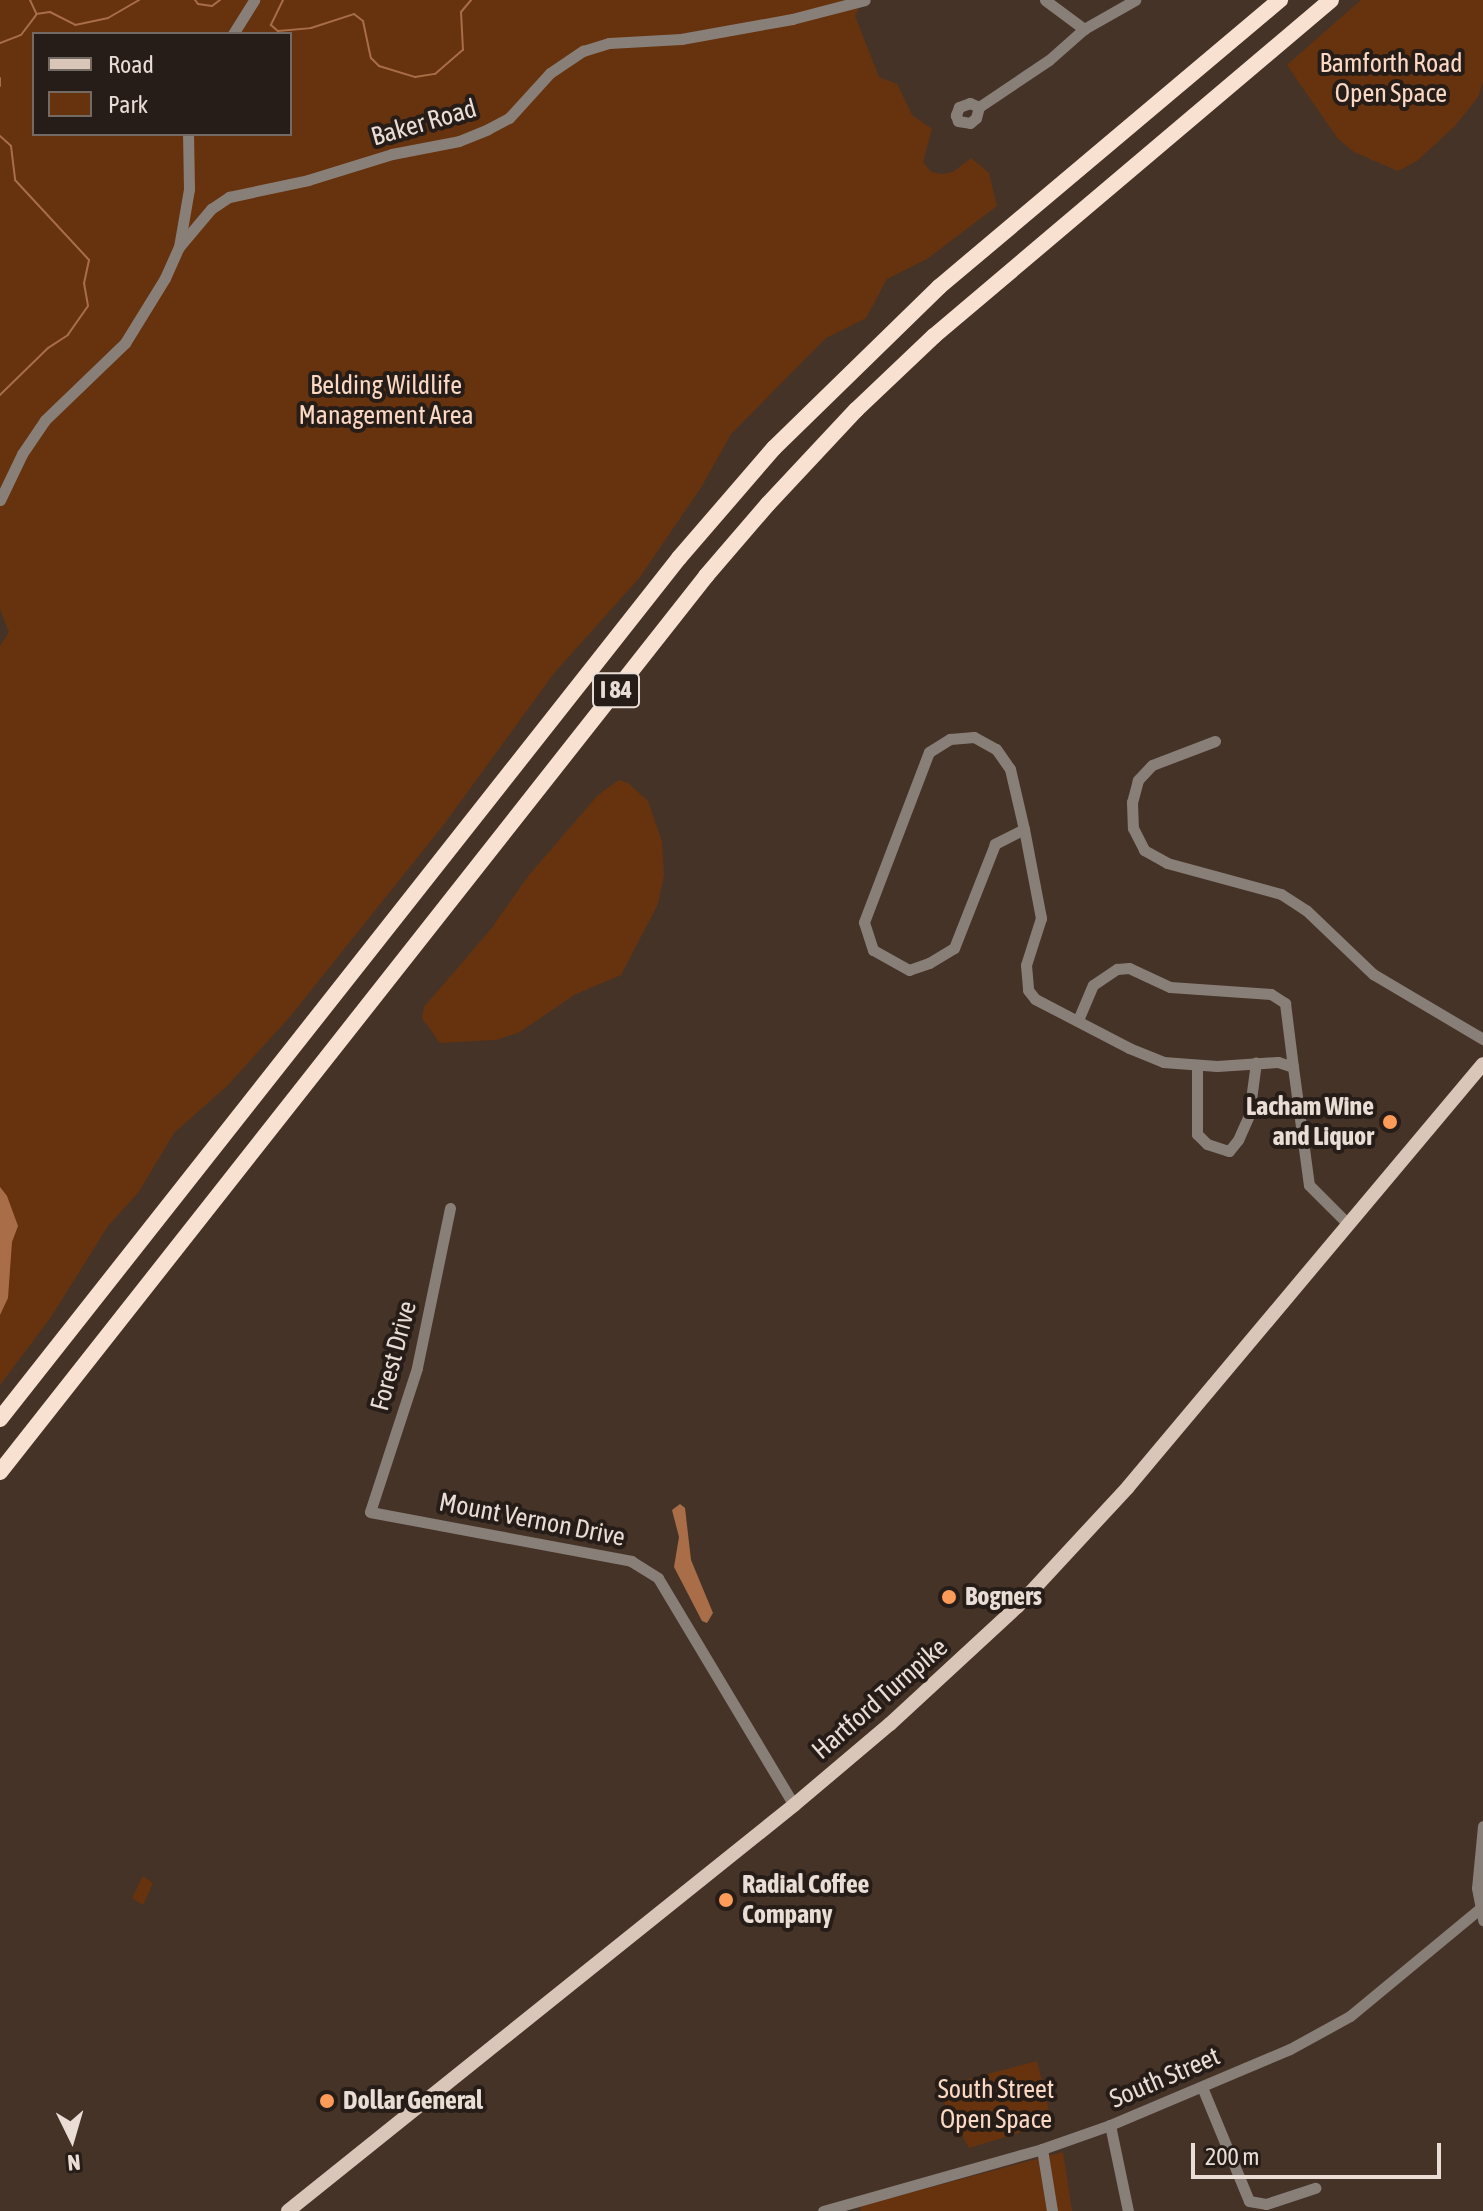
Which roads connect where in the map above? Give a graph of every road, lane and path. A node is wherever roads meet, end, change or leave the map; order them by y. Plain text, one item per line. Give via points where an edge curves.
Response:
1 (254, 0) edge
2 (865, 0) edge
3 (1045, 0) edge
4 (1135, 0) edge
5 (1280, 0) edge
6 (1331, 0) edge
7 (1084, 29) junction
8 (234, 32) edge
9 (979, 107) dead end
10 (188, 136) edge
11 (179, 247) junction
12 (0, 500) edge
13 (1215, 741) dead end
14 (1024, 829) junction
15 (1078, 1020) junction
16 (1483, 1039) edge
17 (1256, 1062) junction
18 (1483, 1064) edge
19 (1197, 1066) junction
20 (1293, 1067) junction
21 (450, 1208) dead end
22 (1348, 1224) junction
23 (0, 1419) edge
24 (0, 1472) edge
25 (370, 1512) joint
26 (794, 1805) junction
27 (1483, 1826) edge
28 (1482, 1911) edge
29 (1202, 2087) junction
30 (1110, 2125) junction
31 (1042, 2149) junction
32 (1315, 2188) dead end
33 (288, 2211) edge
34 (823, 2211) edge
35 (1052, 2211) edge
36 (1128, 2211) edge

1 - 8 street
2 - 11 street, Baker Road via 778,22 681,39 609,43 583,51 550,73 517,112 488,129 459,141 229,197 211,209
3 - 7 street
4 - 7 street
5 - 23 highway, I 84 via 923,301 758,466 679,558
6 - 24 highway, I 84 via 951,320 768,504
7 - 9 street via 1049,60
10 - 11 street via 189,189
11 - 12 street via 125,343 45,420
13 - 16 street via 1152,765 1138,780 1133,828 1144,850 1167,863 1281,894 1306,910 1373,974
14 - 14 street via 1013,777 996,749 974,737 950,739 929,752 864,922 873,950 909,970 954,948 995,844
14 - 15 street via 1041,918 1026,965 1028,990 1035,999
15 - 19 street via 1163,1062
15 - 20 street via 1093,985 1117,969 1129,968 1170,987 1271,994 1285,1003
17 - 19 street
17 - 19 street via 1249,1115 1229,1151 1207,1144 1197,1134
17 - 20 street
18 - 22 main road, Hartford Turnpike
20 - 22 street via 1309,1185
21 - 25 street, Forest Drive via 417,1368
22 - 26 main road, Hartford Turnpike via 1128,1487 1026,1597
25 - 26 street, Mount Vernon Drive via 631,1561 658,1578
26 - 33 main road, Hartford Turnpike
27 - 28 street via 1477,1888
28 - 29 street, South Street via 1350,2016
29 - 30 street, South Street
29 - 32 street via 1249,2201 1266,2204
30 - 31 street, South Street
30 - 36 street
31 - 34 street, South Street
31 - 35 street

